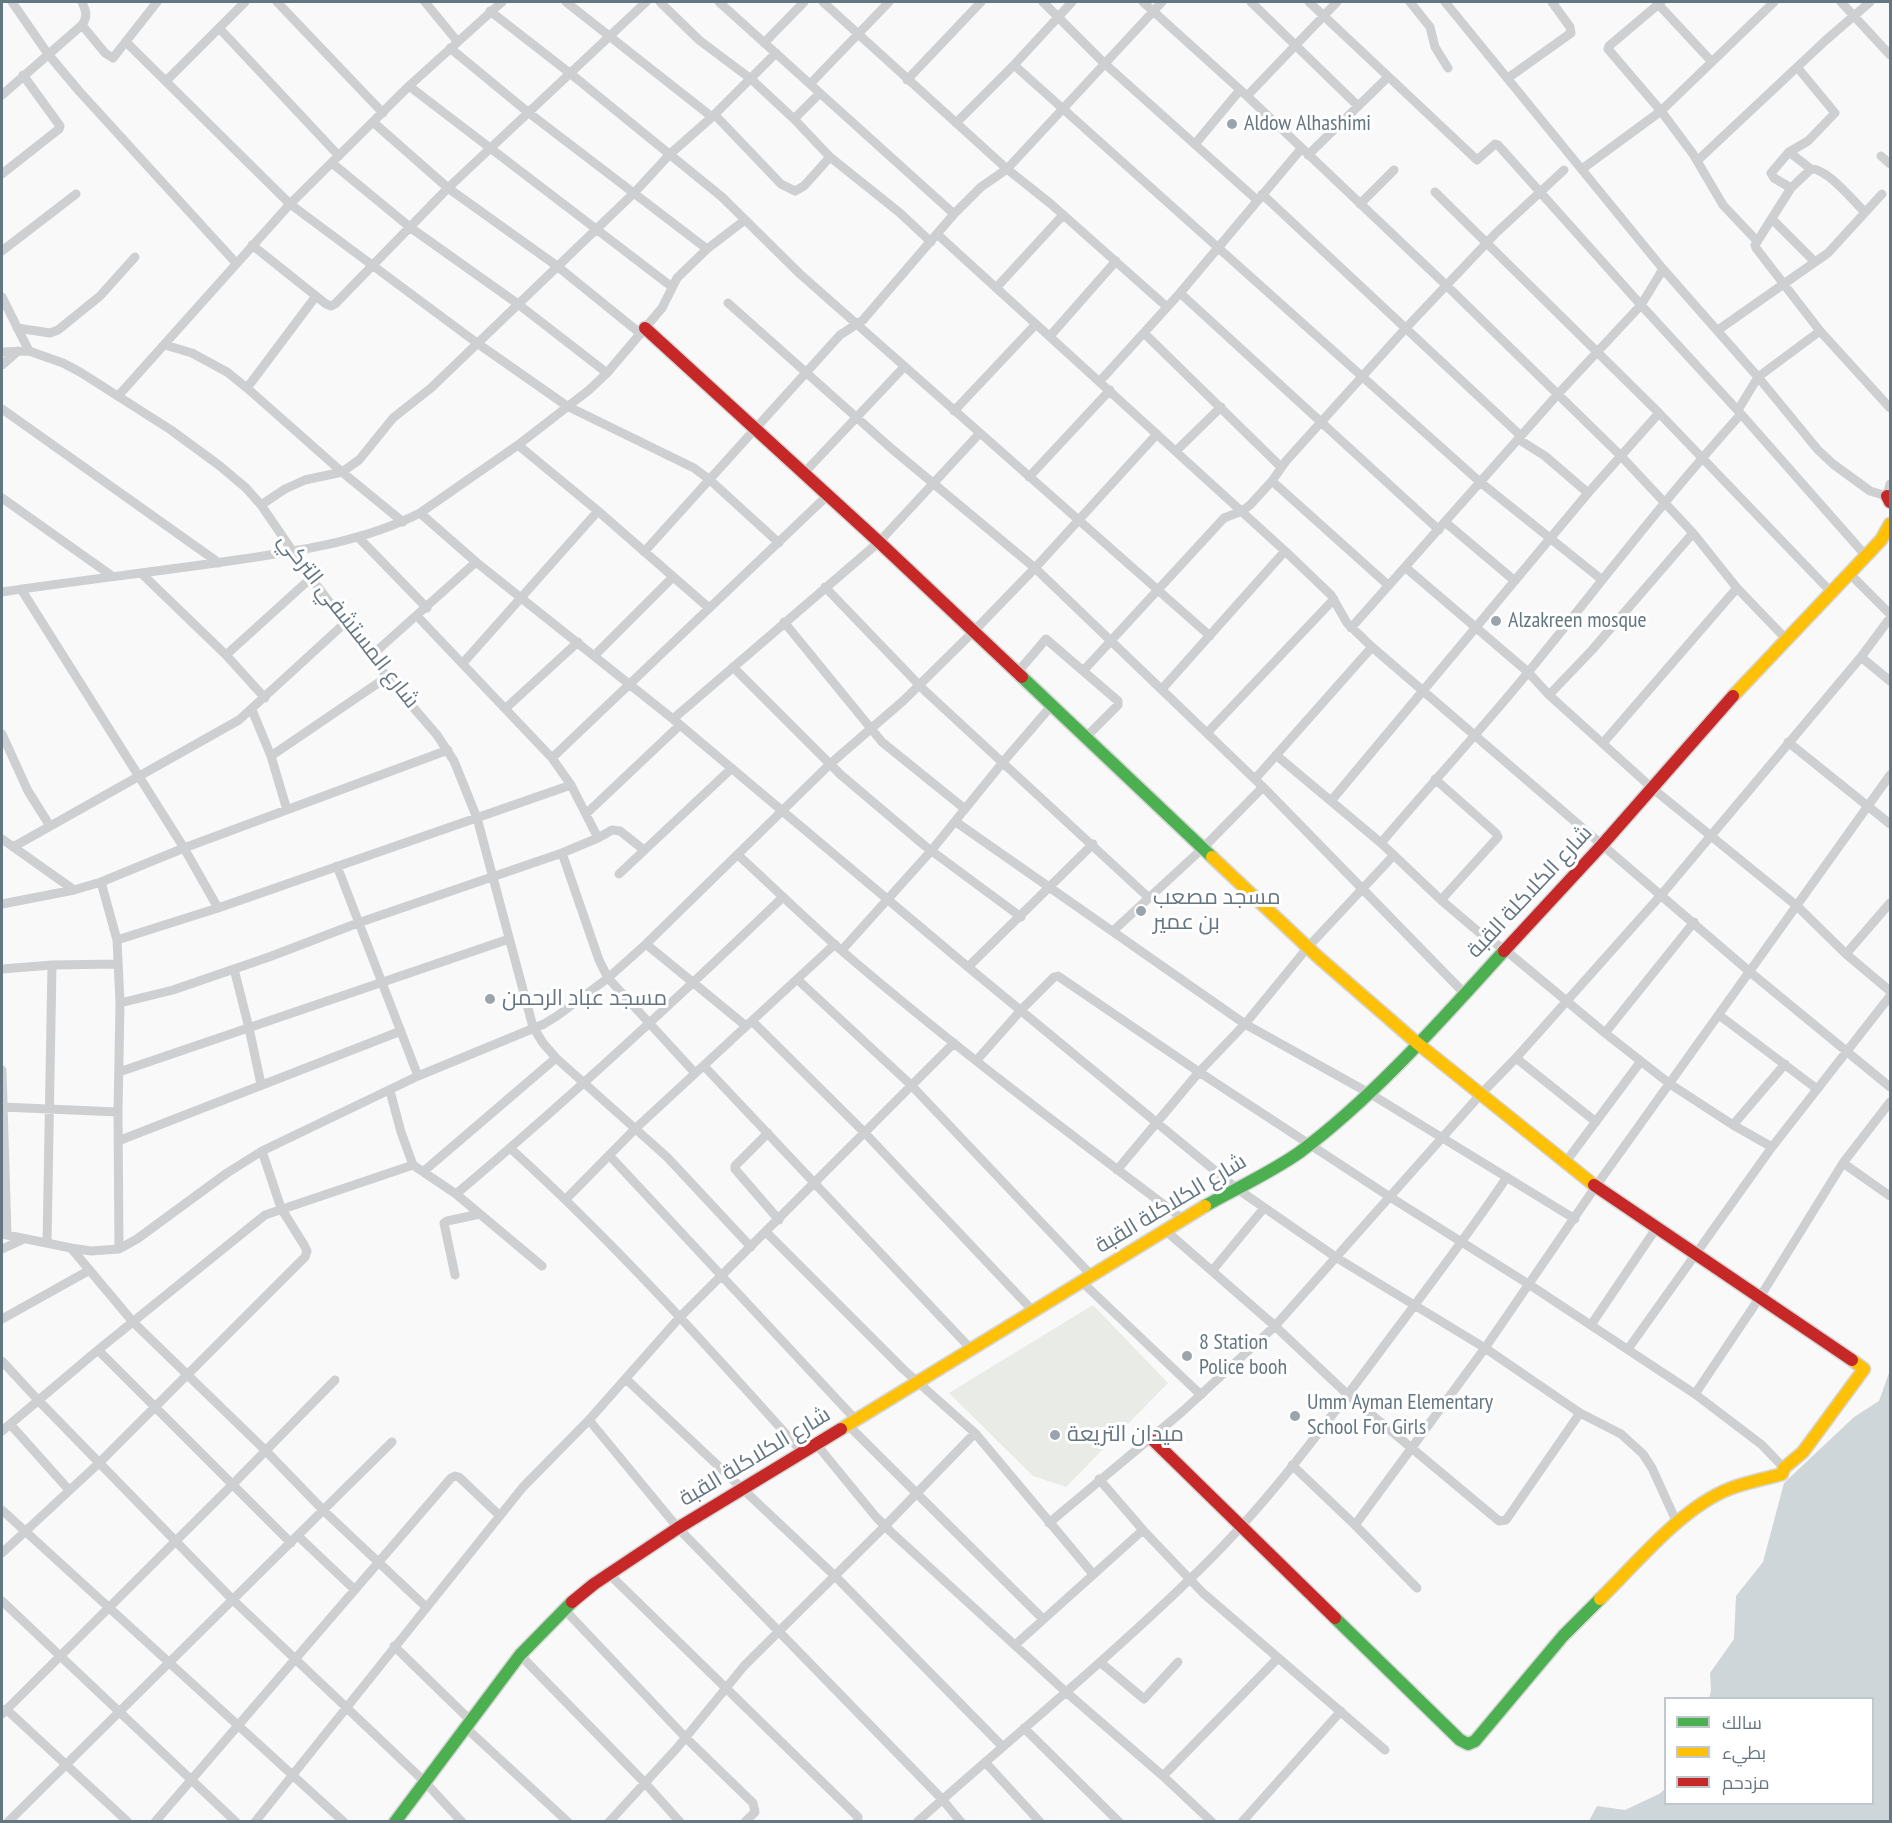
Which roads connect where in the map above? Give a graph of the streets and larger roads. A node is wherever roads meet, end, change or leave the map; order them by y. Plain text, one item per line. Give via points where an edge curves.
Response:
1 (12, 2) edge
2 (82, 2) edge
3 (157, 2) edge
4 (245, 2) edge
5 (277, 2) edge
6 (425, 2) edge
7 (502, 2) edge
8 (566, 2) edge
9 (646, 2) edge
10 (660, 2) edge
11 (719, 2) edge
12 (804, 2) edge
13 (823, 2) edge
14 (889, 2) edge
15 (981, 2) edge
16 (1043, 2) edge
17 (1072, 2) edge
18 (1143, 2) edge
19 (1162, 2) edge
20 (1251, 2) edge
21 (1309, 2) edge
22 (1337, 2) edge
23 (1410, 2) edge
24 (1445, 2) edge
25 (1552, 2) edge
26 (1774, 2) edge
27 (1841, 2) edge
28 (1870, 2) edge
29 (1660, 3) edge
30 (1154, 10) junction
31 (490, 11) junction
32 (1323, 15) junction
33 (1058, 16) junction
34 (1855, 16) junction
35 (82, 25) junction
36 (219, 28) junction
37 (859, 33) junction
38 (611, 36) junction
39 (126, 42) junction
40 (764, 43) junction
41 (453, 44) junction
42 (1296, 44) junction
43 (776, 53) junction
44 (48, 54) junction
45 (1890, 55) edge
46 (1712, 62) junction
47 (1104, 63) junction
48 (1014, 65) junction
49 (1797, 67) junction
50 (1448, 68) dead end
51 (571, 74) junction
52 (23, 75) junction
53 (1388, 76) junction
54 (1508, 78) junction
55 (751, 79) junction
56 (907, 80) junction
57 (166, 81) junction
58 (811, 83) junction
59 (409, 86) junction
60 (820, 93) junction
61 (1244, 93) junction
62 (2, 95) edge
63 (1358, 106) junction
64 (1063, 108) junction
65 (1661, 111) junction
66 (529, 112) junction
67 (382, 113) junction
68 (714, 116) junction
69 (794, 119) junction
70 (373, 122) junction
71 (957, 123) junction
72 (1195, 144) junction
73 (489, 149) junction
74 (1305, 152) junction
75 (1789, 152) junction
76 (670, 154) junction
77 (339, 156) junction
78 (1881, 156) dead end
79 (830, 157) junction
80 (1698, 160) junction
81 (332, 163) junction
82 (1890, 164) edge
83 (1007, 169) junction
84 (1582, 169) junction
85 (1811, 169) junction
86 (1394, 170) dead end
87 (1564, 170) dead end
88 (2, 174) edge
89 (448, 188) junction
90 (1791, 188) junction
91 (1540, 191) junction
92 (635, 192) junction
93 (1435, 192) dead end
94 (76, 194) dead end
95 (1882, 194) dead end
96 (1260, 197) junction
97 (290, 204) junction
98 (1360, 204) junction
99 (1865, 212) junction
100 (954, 213) junction
101 (1063, 215) junction
102 (1772, 219) junction
103 (745, 220) junction
104 (411, 228) junction
105 (596, 230) junction
106 (934, 238) junction
107 (1757, 241) junction
108 (1486, 242) junction
109 (252, 245) junction
110 (1218, 247) junction
111 (707, 249) junction
112 (2, 251) edge
113 (135, 257) dead end
114 (1116, 261) junction
115 (1815, 262) junction
116 (236, 263) junction
117 (373, 266) junction
118 (556, 266) junction
119 (1663, 269) junction
120 (1783, 284) junction
121 (1446, 285) junction
122 (672, 287) junction
123 (996, 288) junction
124 (1180, 292) junction
125 (316, 296) junction
126 (2, 297) edge
127 (728, 303) dead end
128 (518, 304) junction
129 (1641, 305) junction
130 (1167, 307) junction
131 (1036, 324) junction
132 (858, 325) junction
133 (17, 328) junction
134 (1405, 329) junction
135 (1718, 330) junction
136 (643, 331) junction
137 (1820, 331) junction
138 (1144, 333) junction
139 (1050, 336) junction
140 (477, 343) junction
141 (165, 345) junction
142 (18, 351) junction
143 (29, 351) junction
144 (2, 352) edge
145 (1596, 353) junction
146 (2, 365) edge
147 (904, 367) junction
148 (807, 371) junction
149 (607, 373) junction
150 (1361, 377) junction
151 (1758, 377) junction
152 (1100, 381) junction
153 (247, 388) junction
154 (1110, 390) junction
155 (1558, 394) junction
156 (119, 395) junction
157 (567, 406) junction
158 (1221, 407) junction
159 (1890, 408) edge
160 (2, 409) edge
161 (954, 411) junction
162 (1739, 412) junction
163 (1659, 413) junction
164 (856, 417) junction
165 (1321, 422) junction
166 (755, 429) junction
167 (980, 434) junction
168 (1157, 434) junction
169 (1520, 437) junction
170 (518, 445) junction
171 (1176, 451) junction
172 (1621, 456) junction
173 (1702, 457) junction
174 (1281, 467) junction
175 (342, 472) junction
176 (804, 473) junction
177 (1029, 477) junction
178 (710, 480) junction
179 (1272, 481) junction
180 (1480, 482) junction
181 (932, 483) junction
182 (1588, 493) junction
183 (828, 495) junction
184 (1890, 495) edge
185 (2, 498) edge
186 (1665, 503) junction
187 (261, 505) junction
188 (598, 511) junction
189 (1242, 511) junction
190 (420, 513) junction
191 (1078, 520) junction
192 (403, 522) junction
193 (1890, 524) edge
194 (1442, 526) junction
195 (1693, 532) junction
196 (358, 537) junction
197 (1551, 538) junction
198 (879, 542) junction
199 (779, 543) junction
200 (1285, 551) junction
201 (292, 552) junction
202 (644, 552) junction
203 (1866, 556) junction
204 (476, 561) junction
205 (219, 563) junction
206 (1405, 567) junction
207 (1035, 568) junction
208 (141, 573) junction
209 (1850, 574) junction
210 (112, 576) junction
211 (673, 577) junction
212 (311, 578) junction
213 (1602, 579) junction
214 (1515, 581) junction
215 (2, 582) edge
216 (1388, 585) junction
217 (825, 587) junction
218 (1737, 588) junction
219 (17, 590) junction
220 (1158, 590) junction
221 (2, 592) edge
222 (1832, 593) junction
223 (522, 597) junction
224 (1334, 599) junction
225 (427, 608) junction
226 (709, 608) junction
227 (1890, 616) edge
228 (418, 617) junction
229 (784, 622) junction
230 (345, 623) junction
231 (1351, 628) junction
232 (1476, 628) junction
233 (973, 632) junction
234 (1210, 636) junction
235 (1112, 640) junction
236 (1787, 640) junction
237 (578, 642) junction
238 (1372, 647) junction
239 (226, 655) junction
240 (371, 656) junction
241 (594, 656) junction
242 (1861, 657) junction
243 (463, 663) junction
244 (733, 668) junction
245 (1084, 670) junction
246 (1528, 672) junction
247 (1017, 673) junction
248 (387, 677) junction
249 (1890, 681) edge
250 (628, 684) junction
251 (918, 685) junction
252 (1162, 689) junction
253 (1422, 690) junction
254 (1549, 696) junction
255 (265, 698) junction
256 (1052, 705) junction
257 (506, 708) junction
258 (252, 710) junction
259 (677, 722) junction
260 (871, 728) junction
261 (1207, 733) junction
262 (2, 734) edge
263 (1474, 736) junction
264 (1086, 737) junction
265 (1788, 742) junction
266 (1603, 743) junction
267 (448, 750) junction
268 (1276, 754) junction
269 (271, 756) junction
270 (552, 758) junction
271 (1003, 762) junction
272 (830, 764) junction
273 (732, 768) junction
274 (139, 775) junction
275 (1890, 775) edge
276 (1255, 779) junction
277 (1434, 779) junction
278 (571, 785) junction
279 (1263, 787) junction
280 (1652, 788) junction
281 (1331, 801) junction
282 (1867, 807) junction
283 (965, 809) junction
284 (287, 810) junction
285 (783, 810) junction
286 (586, 813) junction
287 (477, 818) junction
288 (956, 822) junction
289 (1890, 824) edge
290 (50, 826) junction
291 (1710, 837) junction
292 (598, 838) junction
293 (2, 839) edge
294 (1381, 843) junction
295 (1092, 844) junction
296 (1602, 845) junction
297 (13, 847) junction
298 (184, 848) junction
299 (1203, 848) junction
300 (644, 850) junction
301 (931, 851) junction
302 (561, 853) junction
303 (738, 855) junction
304 (1394, 855) junction
305 (337, 866) junction
306 (619, 874) dead end
307 (493, 876) junction
308 (101, 882) junction
309 (1051, 887) junction
310 (1363, 888) junction
311 (75, 890) junction
312 (1662, 894) junction
313 (783, 897) junction
314 (1148, 897) junction
315 (888, 899) junction
316 (1441, 900) junction
317 (1890, 903) edge
318 (2, 904) edge
319 (1797, 906) junction
320 (218, 908) junction
321 (1021, 917) junction
322 (1694, 922) junction
323 (358, 923) junction
324 (1113, 930) junction
325 (509, 939) junction
326 (117, 940) junction
327 (646, 944) junction
328 (838, 947) junction
329 (1308, 947) junction
330 (1504, 949) junction
331 (1846, 954) junction
332 (117, 964) junction
333 (52, 965) junction
334 (968, 967) junction
335 (2, 969) edge
336 (234, 969) junction
337 (1750, 972) junction
338 (608, 978) junction
339 (798, 980) junction
340 (382, 982) junction
341 (694, 983) junction
342 (1890, 993) edge
343 (1465, 994) junction
344 (1566, 1001) junction
345 (120, 1003) junction
346 (1022, 1009) junction
347 (1719, 1015) junction
348 (650, 1023) junction
349 (749, 1023) junction
350 (1245, 1024) junction
351 (532, 1027) junction
352 (249, 1028) junction
353 (401, 1031) junction
354 (1605, 1033) junction
355 (954, 1043) junction
356 (1416, 1043) junction
357 (1848, 1050) junction
358 (556, 1058) junction
359 (1516, 1058) junction
360 (976, 1061) junction
361 (1641, 1061) junction
362 (1785, 1064) junction
363 (704, 1066) junction
364 (2, 1070) edge
365 (119, 1072) junction
366 (695, 1072) junction
367 (1199, 1072) junction
368 (418, 1076) junction
369 (583, 1083) junction
370 (261, 1084) junction
371 (1670, 1084) junction
372 (911, 1085) junction
373 (1890, 1087) edge
374 (1817, 1089) junction
375 (390, 1091) junction
376 (1369, 1094) junction
377 (1479, 1095) junction
378 (1890, 1102) edge
379 (3, 1107) edge
380 (49, 1110) junction
381 (118, 1112) junction
382 (1157, 1122) junction
383 (1596, 1122) junction
384 (1734, 1125) junction
385 (635, 1129) junction
386 (864, 1132) junction
387 (768, 1133) junction
388 (1442, 1138) junction
389 (118, 1141) junction
390 (1311, 1144) junction
391 (1772, 1147) junction
392 (510, 1148) junction
393 (262, 1151) junction
394 (609, 1155) junction
395 (1565, 1163) junction
396 (1843, 1163) junction
397 (413, 1165) junction
398 (1117, 1170) junction
399 (424, 1171) junction
400 (1507, 1177) junction
401 (815, 1183) junction
402 (1596, 1186) junction
403 (1236, 1188) junction
404 (456, 1194) junction
405 (1890, 1196) edge
406 (1390, 1197) junction
407 (566, 1199) junction
408 (1264, 1208) junction
409 (281, 1209) junction
410 (480, 1214) junction
411 (1183, 1219) junction
412 (1575, 1219) junction
413 (779, 1220) junction
414 (1657, 1227) junction
415 (1166, 1230) junction
416 (766, 1232) junction
417 (4, 1234) edge
418 (24, 1239) junction
419 (46, 1243) junction
420 (1462, 1243) junction
421 (751, 1247) junction
422 (71, 1248) junction
423 (2, 1249) edge
424 (119, 1249) junction
425 (1696, 1253) junction
426 (1337, 1258) junction
427 (542, 1266) dead end
428 (88, 1271) junction
429 (1212, 1271) junction
430 (455, 1275) dead end
431 (721, 1276) junction
432 (1087, 1279) junction
433 (1530, 1285) junction
434 (1760, 1297) junction
435 (1415, 1305) junction
436 (1034, 1312) junction
437 (680, 1317) junction
438 (2, 1318) edge
439 (133, 1322) junction
440 (1275, 1326) junction
441 (1591, 1326) junction
442 (1485, 1348) junction
443 (1628, 1349) junction
444 (98, 1350) junction
445 (972, 1350) junction
446 (3, 1364) edge
447 (188, 1375) junction
448 (627, 1378) junction
449 (335, 1380) dead end
450 (918, 1382) junction
451 (1695, 1394) junction
452 (1201, 1395) junction
453 (1348, 1395) junction
454 (38, 1400) junction
455 (156, 1406) junction
456 (1580, 1413) junction
457 (589, 1420) junction
458 (852, 1422) junction
459 (10, 1424) junction
460 (2, 1431) edge
461 (975, 1433) junction
462 (1151, 1438) junction
463 (392, 1442) dead end
464 (817, 1445) junction
465 (266, 1450) junction
466 (1411, 1450) junction
467 (803, 1453) junction
468 (99, 1463) junction
469 (1292, 1466) junction
470 (1784, 1467) junction
471 (1099, 1479) junction
472 (233, 1484) junction
473 (743, 1489) junction
474 (69, 1490) junction
475 (916, 1494) junction
476 (2, 1510) edge
477 (324, 1511) junction
478 (499, 1515) junction
479 (1049, 1522) junction
480 (1677, 1523) junction
481 (1355, 1525) junction
482 (885, 1526) junction
483 (1241, 1527) junction
484 (678, 1528) junction
485 (1143, 1530) junction
486 (24, 1532) junction
487 (176, 1540) junction
488 (295, 1540) junction
489 (2, 1553) edge
490 (379, 1562) junction
491 (609, 1574) junction
492 (1093, 1574) junction
493 (835, 1576) junction
494 (1190, 1580) junction
495 (1417, 1588) dead end
496 (355, 1590) junction
497 (234, 1600) junction
498 (2, 1601) edge
499 (425, 1606) junction
500 (107, 1608) junction
501 (564, 1609) junction
502 (1043, 1619) junction
503 (779, 1631) junction
504 (1015, 1645) junction
505 (394, 1646) junction
506 (520, 1655) junction
507 (59, 1656) junction
508 (1278, 1658) junction
509 (295, 1660) junction
510 (169, 1662) junction
511 (1100, 1662) junction
512 (1178, 1662) dead end
513 (725, 1688) junction
514 (1066, 1692) junction
515 (345, 1708) junction
516 (1341, 1711) junction
517 (4, 1712) edge
518 (119, 1713) junction
519 (467, 1723) junction
520 (238, 1726) junction
521 (1024, 1728) junction
522 (685, 1737) junction
523 (1002, 1746) junction
524 (1385, 1749) dead end
525 (985, 1762) junction
526 (66, 1766) junction
527 (292, 1776) junction
528 (1162, 1776) junction
529 (191, 1779) junction
530 (425, 1782) junction
531 (645, 1783) junction
532 (942, 1799) junction
533 (8, 1821) edge
534 (128, 1821) edge
535 (155, 1821) edge
536 (236, 1821) edge
537 (255, 1821) edge
538 (344, 1821) edge
539 (395, 1821) edge
540 (462, 1821) edge
541 (568, 1821) edge
542 (609, 1821) edge
543 (680, 1821) edge
544 (745, 1821) edge
545 (857, 1821) edge
546 (917, 1821) edge
547 (961, 1821) edge
548 (1040, 1821) edge
549 (1119, 1821) edge
550 (1212, 1821) edge
551 (1242, 1821) edge

1 - 44 street
2 - 35 street via 87,17
3 - 39 street
4 - 36 street
5 - 67 street
6 - 41 street
7 - 31 street
8 - 38 street
9 - 38 street
10 - 55 street via 699,40
11 - 40 street
12 - 40 street
13 - 37 street
14 - 37 street
15 - 56 street
16 - 33 street
17 - 33 street
18 - 30 street
19 - 30 street
20 - 42 street
21 - 32 street
22 - 32 street
23 - 50 street via 1430,27 1435,47
24 - 54 street
25 - 54 street via 1571,33
26 - 46 street
27 - 34 street
28 - 34 street
29 - 46 street
29 - 65 street via 1608,49
30 - 47 street
30 - 61 street
31 - 41 street
31 - 51 street
32 - 42 street
32 - 53 street
33 - 47 street
33 - 48 street
34 - 45 street
34 - 49 street
35 - 39 street via 110,58
35 - 44 street
36 - 57 street
36 - 77 street
37 - 56 street
37 - 58 street
38 - 51 street
38 - 68 street
39 - 57 street
40 - 43 street
41 - 59 street
41 - 66 street
42 - 61 street
42 - 63 street
43 - 55 street
43 - 58 street
44 - 52 street
44 - 116 street
46 - 65 street
47 - 64 street
47 - 72 street
48 - 64 street
48 - 71 street
49 - 75 street via 1835,115 1808,141
49 - 80 street
51 - 66 street
51 - 76 street
52 - 62 street
52 - 88 street via 60,126
53 - 63 street
53 - 91 street via 1477,160 1496,144
54 - 84 street
55 - 68 street
55 - 69 street
56 - 71 street
57 - 97 street
58 - 60 street
59 - 67 street
59 - 73 street
60 - 69 street
60 - 100 street
61 - 72 street
61 - 74 street
63 - 74 street
64 - 83 street
64 - 110 street
65 - 80 street
65 - 84 street
66 - 73 street
66 - 92 street
67 - 70 street
68 - 76 street
68 - 79 street via 789,189 795,191 804,186
69 - 79 street
70 - 77 street
70 - 89 street
71 - 83 street
72 - 96 street
73 - 89 street
73 - 105 street
74 - 96 street
74 - 98 street
75 - 85 street
75 - 90 street via 1771,175
76 - 92 street
76 - 103 street
77 - 81 street
78 - 82 street
79 - 106 street
80 - 107 street via 1723,205
81 - 97 street
81 - 104 street
83 - 100 street
83 - 101 street
84 - 119 street
85 - 90 street
85 - 99 street via 1829,177
86 - 98 street
87 - 91 street
89 - 104 street
89 - 118 street
90 - 102 street
91 - 108 street
91 - 129 street
92 - 105 street
92 - 111 street
93 - 108 street
94 - 112 street
95 - 99 street
96 - 110 street
96 - 134 street
97 - 109 street
97 - 117 street
98 - 121 street
99 - 115 street
100 - 106 street
101 - 114 street
101 - 123 street
102 - 107 street
102 - 115 street
103 - 111 street
103 - 132 street
104 - 117 street
104 - 128 street
105 - 118 street
105 - 122 street
106 - 123 street
106 - 132 street
107 - 120 street via 1755,248
108 - 121 street
108 - 145 street
109 - 116 street
109 - 125 street
110 - 124 street
110 - 150 street
111 - 122 street
113 - 133 street via 100,296 58,330 50,333
114 - 130 street
114 - 139 street
115 - 120 street
116 - 141 street
117 - 125 street via 335,304 326,304
117 - 140 street
118 - 128 street
118 - 136 street
119 - 129 street
119 - 135 street
120 - 135 street
120 - 137 street
121 - 134 street
121 - 155 street
122 - 136 street via 662,308
123 - 131 street
124 - 130 street
124 - 165 street
125 - 153 street
126 - 133 street
127 - 148 street
128 - 140 street
128 - 149 street
129 - 145 street
129 - 162 street
130 - 138 street
131 - 139 street
131 - 161 street
132 - 147 street
132 - 148 street via 840,335
133 - 143 street
134 - 150 street
134 - 169 street
135 - 151 street
136 - 149 street
136 - 166 street
137 - 151 street
137 - 159 street
138 - 152 street
138 - 158 street
139 - 152 street
140 - 157 street
140 - 175 street via 418,400 393,418 359,460
141 - 153 street via 211,362
141 - 156 street
142 - 143 street, شارع المستشفي التركي
142 - 144 street, شارع المستشفي التركي
142 - 146 street
143 - 156 street, شارع المستشفي التركي via 63,363
145 - 155 street
145 - 163 street
147 - 161 street
147 - 164 street
148 - 164 street
148 - 166 street
149 - 157 street
150 - 165 street
150 - 180 street
151 - 162 street
151 - 184 street via 1822,455 1870,491
152 - 154 street
153 - 175 street
154 - 168 street
154 - 177 street
155 - 169 street
155 - 172 street
156 - 187 street, شارع المستشفي التركي via 220,466
157 - 170 street
157 - 178 street via 689,465
158 - 171 street
158 - 174 street
160 - 205 street
161 - 167 street
162 - 173 street
162 - 203 street
163 - 172 street
163 - 173 street
164 - 176 street
164 - 181 street
165 - 174 street
165 - 194 street
166 - 176 street
166 - 178 street
167 - 177 street
167 - 181 street
168 - 171 street
168 - 191 street
169 - 180 street
169 - 182 street
170 - 188 street
170 - 190 street
171 - 189 street
172 - 182 street
172 - 186 street
173 - 186 street
173 - 222 street
174 - 179 street
175 - 187 street via 305,480
175 - 192 street
176 - 183 street
177 - 191 street
178 - 199 street
178 - 202 street
179 - 189 street
179 - 216 street
180 - 194 street
180 - 197 street
181 - 198 street
181 - 207 street
182 - 197 street
183 - 198 street
183 - 199 street
185 - 210 street
186 - 195 street
186 - 213 street
187 - 201 street, شارع المستشفي التركي
188 - 202 street
188 - 223 street
189 - 200 street
189 - 220 street via 1224,518
190 - 192 street
190 - 204 street
191 - 207 street
191 - 220 street
192 - 196 street
193 - 203 street, شارع الكلاكلة القبة
194 - 206 street
194 - 214 street
195 - 218 street
195 - 254 street
196 - 201 street
196 - 225 street
197 - 213 street
197 - 214 street
198 - 217 street
198 - 233 street
199 - 226 street
200 - 224 street
200 - 234 street
201 - 205 street
201 - 212 street, شارع المستشفي التركي
202 - 211 street
203 - 209 street, شارع الكلاكلة القبة
204 - 223 street
204 - 225 street
205 - 208 street
206 - 216 street
206 - 232 street
207 - 233 street
207 - 235 street
208 - 210 street
208 - 239 street
209 - 222 street, شارع الكلاكلة القبة
209 - 227 street
210 - 219 street
211 - 226 street
211 - 241 street
212 - 230 street, شارع المستشفي التركي
212 - 239 street
213 - 246 street
214 - 232 street
215 - 219 street
216 - 231 street
217 - 229 street
217 - 251 street
218 - 236 street
218 - 266 street
219 - 221 street
219 - 274 street
220 - 234 street
220 - 235 street
222 - 236 street, شارع الكلاكلة القبة
223 - 237 street
223 - 243 street
224 - 231 street
224 - 261 street
225 - 228 street
226 - 250 street
227 - 242 street
228 - 240 street
228 - 243 street
229 - 244 street
229 - 260 street
230 - 240 street, شارع المستشفي التركي
230 - 255 street
231 - 238 street
232 - 246 street
232 - 253 street
233 - 247 street
233 - 251 street
234 - 252 street
235 - 245 street
235 - 252 street
236 - 280 street, شارع الكلاكلة القبة
237 - 241 street
237 - 257 street
238 - 253 street
238 - 268 street
239 - 255 street
240 - 248 street, شارع المستشفي التركي
241 - 250 street
242 - 249 street
242 - 265 street
243 - 257 street
244 - 259 street
244 - 272 street
245 - 247 street via 1046,639
245 - 264 street via 1119,702
246 - 254 street
246 - 263 street
247 - 256 street
248 - 267 street, شارع المستشفي التركي
248 - 269 street
250 - 259 street
250 - 270 street
251 - 260 street
251 - 271 street
252 - 261 street
253 - 263 street
253 - 281 street
254 - 266 street
255 - 258 street
256 - 264 street
256 - 271 street
257 - 270 street
258 - 269 street
258 - 274 street
259 - 273 street
259 - 286 street
260 - 272 street
260 - 283 street via 888,748
261 - 276 street
262 - 290 street via 28,791
263 - 277 street
263 - 296 street
264 - 299 street
265 - 282 street
265 - 291 street
266 - 280 street
267 - 284 street
267 - 287 street, شارع المستشفي التركي
268 - 276 street
268 - 281 street
269 - 284 street
270 - 278 street
271 - 283 street
271 - 295 street
272 - 285 street
272 - 301 street
273 - 285 street
273 - 300 street
274 - 290 street
274 - 298 street
275 - 282 street
276 - 279 street
277 - 294 street
277 - 316 street via 1498,837
278 - 286 street
278 - 287 street
279 - 299 street
279 - 310 street
280 - 291 street
280 - 296 street, شارع الكلاكلة القبة
281 - 294 street
282 - 289 street
282 - 319 street
283 - 288 street
284 - 298 street
285 - 303 street
285 - 315 street
286 - 292 street
287 - 305 street
287 - 307 street, شارع المستشفي التركي
288 - 301 street
288 - 309 street
290 - 297 street
291 - 312 street
291 - 319 street
292 - 300 street via 609,831 620,831
292 - 302 street
293 - 297 street
294 - 304 street
295 - 309 street
295 - 314 street
296 - 312 street
296 - 330 street, شارع الكلاكلة القبة
297 - 311 street
298 - 308 street
298 - 320 street
299 - 314 street
299 - 329 street
300 - 306 street
301 - 315 street
301 - 321 street
302 - 307 street
302 - 338 street
303 - 313 street
303 - 327 street
304 - 310 street
304 - 316 street
305 - 320 street
305 - 323 street
307 - 323 street
307 - 325 street, شارع المستشفي التركي
308 - 311 street
308 - 326 street
309 - 321 street
309 - 324 street
310 - 329 street
310 - 343 street
311 - 318 street
312 - 322 street
312 - 344 street
313 - 328 street
313 - 341 street
314 - 324 street
315 - 328 street
315 - 334 street
316 - 330 street
317 - 331 street
319 - 331 street
319 - 337 street
320 - 326 street
321 - 334 street
322 - 337 street
322 - 354 street
323 - 336 street
323 - 340 street
324 - 350 street
325 - 340 street
325 - 351 street, شارع المستشفي التركي
326 - 332 street
327 - 338 street
327 - 341 street
328 - 339 street
328 - 355 street
329 - 350 street
329 - 356 street
330 - 343 street, شارع الكلاكلة القبة
330 - 344 street
331 - 342 street
332 - 333 street
332 - 345 street
333 - 335 street
333 - 380 street
334 - 346 street
336 - 345 street
336 - 352 street
337 - 347 street
337 - 357 street
338 - 348 street
338 - 351 street via 557,1016
339 - 349 street
339 - 372 street
340 - 352 street
340 - 353 street
341 - 348 street
341 - 349 street
342 - 357 street
343 - 356 street, شارع الكلاكلة القبة
344 - 354 street
344 - 359 street
345 - 365 street
346 - 360 street
346 - 367 street via 1058,976
346 - 382 street
347 - 362 street
347 - 371 street
348 - 366 street
348 - 369 street
349 - 363 street
349 - 386 street
350 - 367 street
350 - 376 street
351 - 358 street
351 - 368 street
352 - 365 street
352 - 370 street
353 - 368 street
353 - 370 street
354 - 361 street
355 - 360 street
355 - 372 street
356 - 376 street, شارع الكلاكلة القبة
356 - 377 street
357 - 373 street
357 - 374 street
358 - 369 street
358 - 399 street
359 - 377 street
359 - 383 street
360 - 398 street
361 - 371 street
361 - 383 street
362 - 374 street
362 - 384 street
363 - 366 street
363 - 387 street
364 - 379 street
365 - 381 street
366 - 385 street
367 - 382 street
367 - 390 street
368 - 375 street
369 - 385 street
369 - 392 street
370 - 389 street
371 - 384 street
371 - 402 street
372 - 386 street
372 - 432 street
374 - 391 street
375 - 393 street
375 - 397 street
376 - 388 street
376 - 390 street, شارع الكلاكلة القبة
377 - 388 street
377 - 395 street
378 - 396 street
379 - 380 street
379 - 417 street
380 - 381 street
380 - 419 street
381 - 389 street
382 - 398 street
382 - 403 street
383 - 395 street
384 - 391 street
385 - 394 street
385 - 421 street via 667,1157
386 - 401 street
386 - 436 street
387 - 401 street
387 - 413 street via 735,1169
388 - 400 street
388 - 406 street
389 - 424 street
390 - 403 street, شارع الكلاكلة القبة
390 - 406 street
391 - 425 street
392 - 404 street
392 - 407 street
393 - 409 street
393 - 424 street
394 - 407 street
394 - 431 street
395 - 402 street
396 - 405 street
396 - 434 street
397 - 399 street
397 - 409 street
398 - 411 street
399 - 404 street
400 - 412 street
400 - 420 street
401 - 413 street
401 - 445 street
402 - 412 street
402 - 414 street
403 - 408 street
403 - 411 street, شارع الكلاكلة القبة
404 - 410 street
406 - 420 street
406 - 426 street
407 - 437 street
408 - 426 street
408 - 429 street
409 - 439 street via 255,1222
409 - 447 street via 304,1245 305,1257
410 - 427 street
410 - 430 street via 444,1223
411 - 415 street, شارع الكلاكلة القبة
412 - 433 street
413 - 416 street
414 - 425 street
414 - 441 street
415 - 429 street
415 - 432 street, شارع الكلاكلة القبة
416 - 421 street
416 - 450 street
417 - 418 street
418 - 419 street
418 - 423 street
419 - 422 street
420 - 433 street
420 - 435 street
421 - 431 street
422 - 424 street
422 - 428 street
425 - 434 street
425 - 443 street
426 - 435 street
426 - 440 street
428 - 438 street
428 - 439 street
429 - 440 street
431 - 437 street
431 - 458 street
432 - 436 street, شارع الكلاكلة القبة
432 - 452 street
433 - 441 street
433 - 442 street
434 - 451 street
434 - 470 street via 1864,1369 1803,1452
435 - 442 street
435 - 453 street
436 - 445 street, شارع الكلاكلة القبة
437 - 448 street
437 - 467 street
439 - 444 street
439 - 447 street
440 - 452 street
440 - 453 street
441 - 443 street
442 - 456 street
442 - 466 street
443 - 451 street
444 - 454 street
444 - 455 street
445 - 450 street, شارع الكلاكلة القبة
446 - 454 street
447 - 455 street
447 - 465 street
448 - 457 street
448 - 473 street
449 - 465 street
450 - 458 street, شارع الكلاكلة القبة
450 - 461 street
451 - 470 street via 1762,1445
452 - 462 street
453 - 466 street
453 - 469 street
454 - 459 street
454 - 468 street
455 - 468 street
455 - 472 street
456 - 466 street via 1504,1522
456 - 480 street via 1621,1434 1643,1454
457 - 478 street
457 - 484 street
458 - 464 street, شارع الكلاكلة القبة
458 - 475 street
459 - 460 street
459 - 474 street
461 - 475 street
461 - 479 street
462 - 471 street
462 - 483 street
463 - 477 street
464 - 467 street, شارع الكلاكلة القبة
464 - 482 street
465 - 472 street
465 - 477 street
466 - 481 street
467 - 473 street, شارع الكلاكلة القبة
468 - 474 street
468 - 487 street
469 - 481 street
469 - 483 street
470 - 480 street via 1782,1474 1720,1493
471 - 479 street
471 - 485 street
472 - 487 street
472 - 488 street
473 - 484 street, شارع الكلاكلة القبة
473 - 493 street
474 - 486 street
475 - 482 street
475 - 502 street
476 - 486 street
477 - 488 street
477 - 490 street
478 - 490 street via 455,1476
478 - 499 street
479 - 492 street
480 - 483 street via 1563,1636 1475,1741 1467,1744
481 - 495 street
482 - 493 street
482 - 504 street
483 - 494 street
484 - 491 street, شارع الكلاكلة القبة
484 - 503 street
485 - 492 street
485 - 494 street
486 - 489 street
486 - 500 street
487 - 497 street
487 - 500 street
488 - 496 street
488 - 497 street
490 - 496 street
490 - 499 street
491 - 501 street, شارع الكلاكلة القبة
491 - 513 street
492 - 502 street
493 - 503 street
493 - 523 street
494 - 508 street
494 - 511 street
496 - 509 street
497 - 509 street
497 - 510 street
498 - 507 street
499 - 505 street
500 - 507 street
500 - 510 street
501 - 506 street, شارع الكلاكلة القبة
501 - 522 street
502 - 504 street
503 - 513 street
503 - 532 street
504 - 514 street
505 - 515 street
505 - 519 street
506 - 519 street, شارع الكلاكلة القبة
506 - 531 street
507 - 517 street
507 - 518 street
508 - 516 street
508 - 528 street
509 - 515 street
509 - 520 street
510 - 518 street
510 - 520 street
511 - 512 street via 1144,1699
511 - 514 street
513 - 522 street
513 - 545 street via 858,1816
514 - 521 street
514 - 528 street
515 - 527 street
515 - 530 street
516 - 524 street
516 - 551 street
517 - 526 street
518 - 526 street
518 - 529 street
519 - 530 street, شارع الكلاكلة القبة
519 - 541 street
520 - 527 street
520 - 529 street
521 - 523 street
521 - 549 street
522 - 531 street
522 - 544 street via 753,1803 754,1812
523 - 525 street
525 - 532 street
525 - 548 street
526 - 533 street
526 - 534 street
527 - 537 street
527 - 538 street
528 - 550 street
529 - 535 street
529 - 536 street
530 - 539 street, شارع الكلاكلة القبة
530 - 540 street
531 - 542 street
531 - 543 street
532 - 546 street
532 - 547 street

